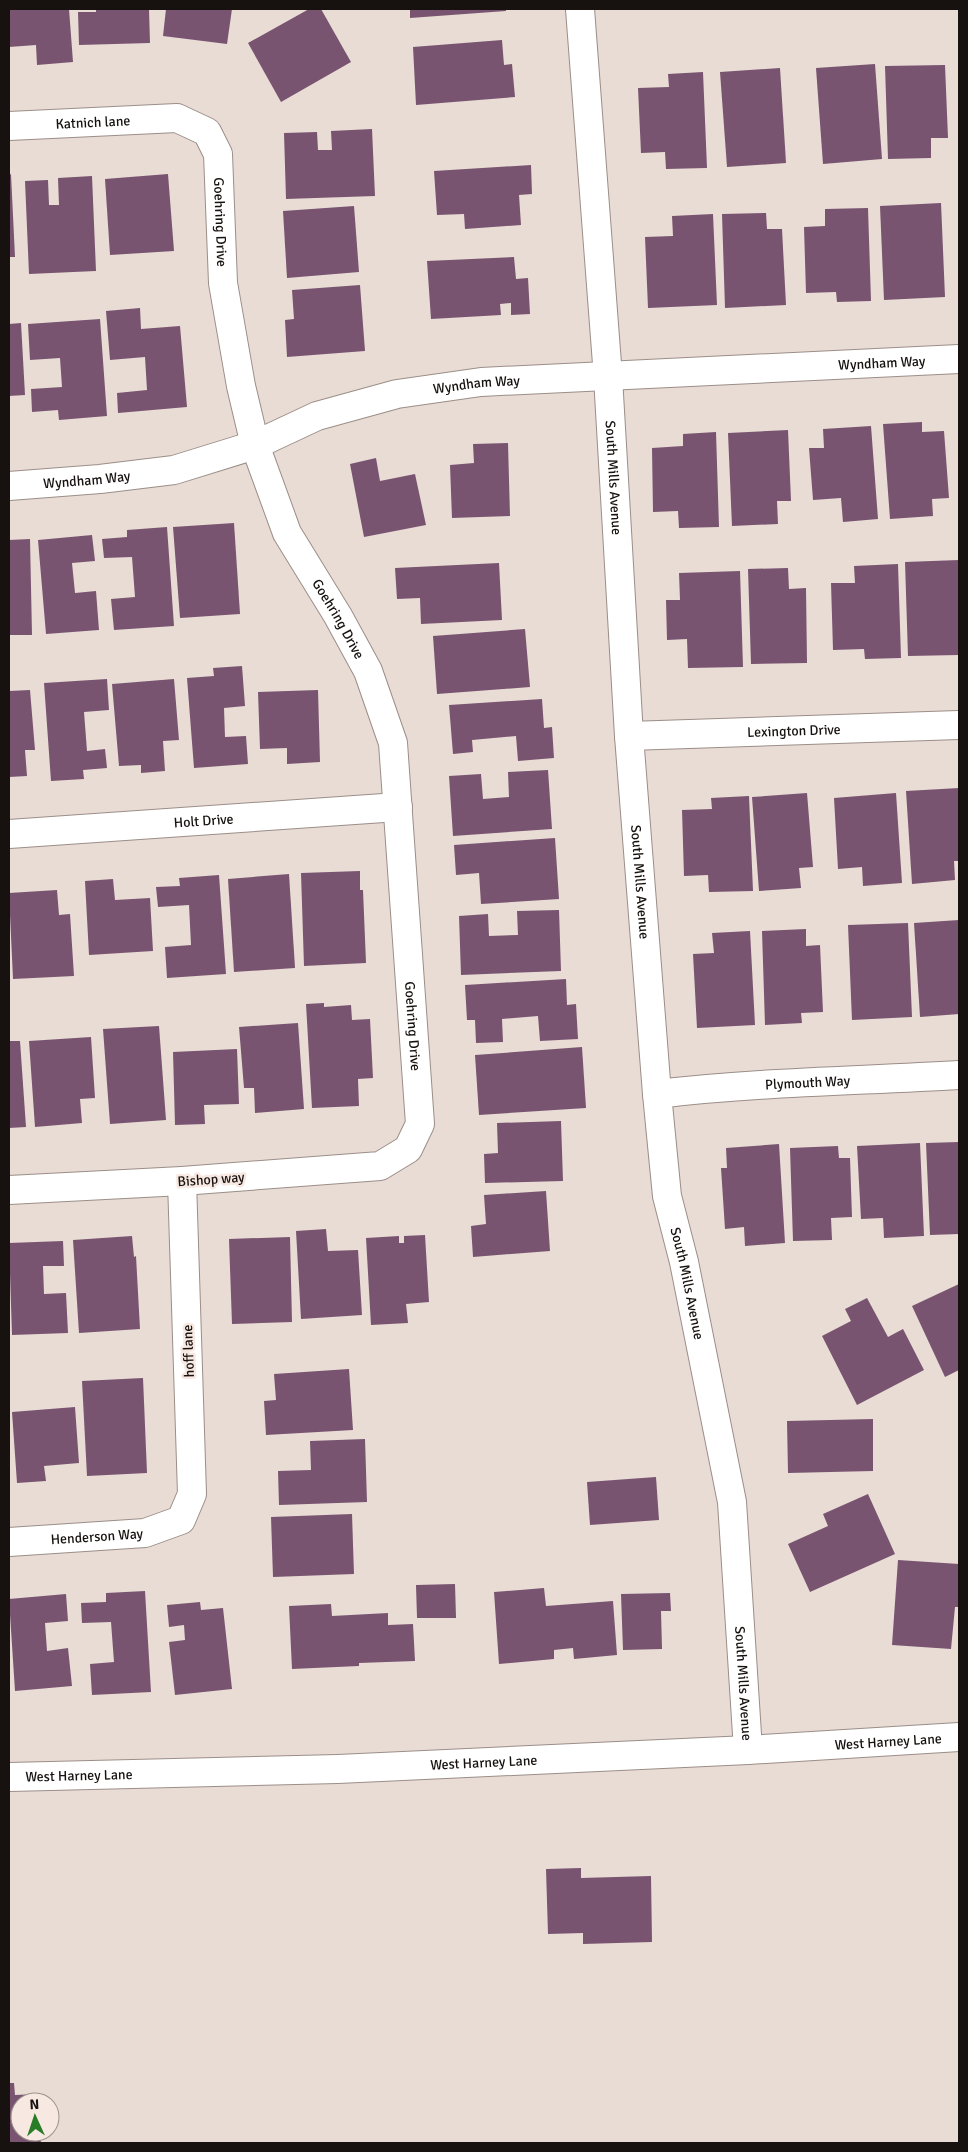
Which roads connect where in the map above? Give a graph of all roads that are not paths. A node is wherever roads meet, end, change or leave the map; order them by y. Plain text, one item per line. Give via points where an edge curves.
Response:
1 (580, 9) edge
2 (177, 118) joint
3 (9, 126) edge
4 (959, 359) edge
5 (608, 377) junction
6 (254, 445) junction
7 (9, 486) edge
8 (959, 724) edge
9 (629, 736) junction
10 (398, 807) junction
11 (9, 834) edge
12 (959, 1075) edge
13 (657, 1094) junction
14 (408, 1149) joint
15 (182, 1181) junction
16 (9, 1190) edge
17 (181, 1520) joint
18 (9, 1542) edge
19 (959, 1737) edge
20 (748, 1750) junction
21 (9, 1777) edge

1 - 5 street, South Mills Avenue
2 - 3 street, Katnich lane
2 - 6 street, Goehring Drive via 208,132 218,154 223,283
4 - 5 street, Wyndham Way
5 - 6 street, Wyndham Way via 481,382 397,394 317,416
5 - 9 street, South Mills Avenue
6 - 7 street, Wyndham Way via 174,470 100,480
6 - 10 street, Goehring Drive via 287,532 368,671 393,743
8 - 9 street, Lexington Drive
9 - 13 street, South Mills Avenue
10 - 11 street, Holt Drive
10 - 14 street, Goehring Drive via 420,1124
12 - 13 street, Plymouth Way via 725,1086
13 - 20 street, South Mills Avenue via 668,1196 732,1502
14 - 15 street, Bishop way via 380,1166
15 - 16 street, Bishop way
15 - 17 street, hoff lane via 192,1494
17 - 18 street, Henderson Way via 145,1534
19 - 20 street, West Harney Lane
20 - 21 street, West Harney Lane via 338,1769

